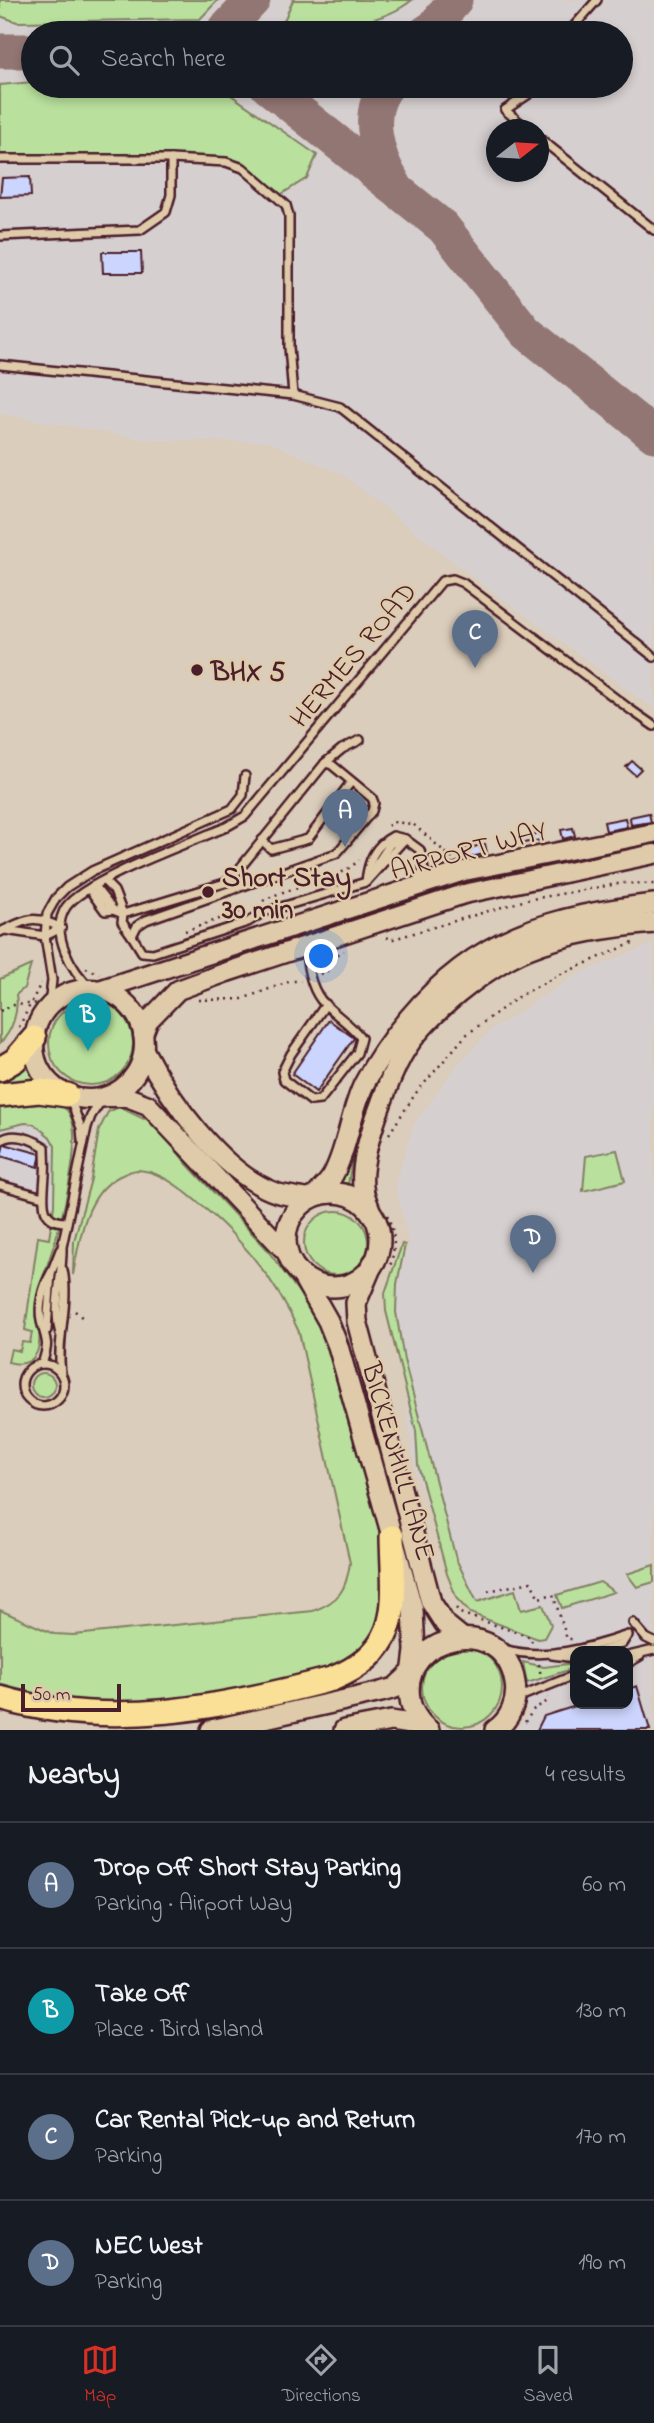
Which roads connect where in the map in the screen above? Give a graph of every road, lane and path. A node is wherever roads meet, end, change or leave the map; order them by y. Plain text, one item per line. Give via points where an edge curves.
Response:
1 (597, 0) edge
2 (579, 21) edge
3 (523, 98) edge
4 (516, 119) edge
5 (549, 146) edge
6 (0, 159) edge
7 (171, 159) junction
8 (654, 230) edge
9 (0, 236) edge
10 (0, 365) edge
11 (293, 395) junction
12 (654, 657) edge
13 (654, 726) edge
14 (360, 740) dead end
15 (326, 763) junction
16 (245, 776) dead end
17 (352, 782) junction
18 (383, 832) dead end
19 (654, 834) edge
20 (405, 839) junction
21 (262, 840) junction
22 (365, 853) dead end
23 (654, 854) edge
24 (459, 864) dead end
25 (232, 878) junction
26 (104, 881) junction
27 (366, 882) junction
28 (654, 884) edge
29 (92, 888) junction
30 (412, 888) junction
31 (237, 889) junction
32 (654, 904) edge
33 (123, 914) junction
34 (46, 919) junction
35 (654, 923) edge
36 (61, 928) junction
37 (2, 931) edge
38 (383, 932) dead end
39 (176, 934) dead end
40 (45, 936) junction
41 (132, 936) junction
42 (639, 941) dead end
43 (304, 947) junction
44 (346, 949) dead end
45 (311, 978) junction
46 (42, 980) dead end
47 (95, 989) junction
48 (194, 1000) dead end
49 (31, 1003) junction
50 (326, 1004) junction
51 (49, 1006) junction
52 (0, 1011) edge
53 (26, 1033) junction
54 (143, 1042) junction
55 (0, 1069) edge
56 (0, 1095) edge
57 (68, 1095) junction
58 (105, 1097) junction
59 (386, 1137) dead end
60 (0, 1141) edge
61 (83, 1148) junction
62 (0, 1185) edge
63 (43, 1197) junction
64 (312, 1197) junction
65 (378, 1212) junction
66 (67, 1222) junction
67 (62, 1247) junction
68 (288, 1254) junction
69 (381, 1265) junction
70 (303, 1277) junction
71 (73, 1308) dead end
72 (85, 1320) dead end
73 (42, 1364) junction
74 (61, 1375) junction
75 (392, 1537) junction
76 (488, 1591) dead end
77 (453, 1605) dead end
78 (633, 1623) dead end
79 (461, 1637) junction
80 (579, 1639) dead end
81 (654, 1642) edge
82 (491, 1644) junction
83 (592, 1646) edge
84 (616, 1646) edge
85 (570, 1649) edge
86 (652, 1650) edge
87 (539, 1654) junction
88 (633, 1655) edge
89 (570, 1657) edge
90 (633, 1660) edge
91 (412, 1671) junction
92 (570, 1678) edge
93 (543, 1687) junction
94 (0, 1698) edge
95 (514, 1700) junction
96 (426, 1728) edge
97 (504, 1729) edge
98 (211, 1730) edge
99 (344, 1730) edge

1 - 2 lane
3 - 4 lane via 505,110
5 - 8 lane
6 - 7 lane
7 - 9 lane via 166,212 140,230
7 - 11 lane via 226,162 243,168 286,205
10 - 11 lane
11 - 12 lane via 340,407
13 - 26 lane, HERMES ROAD via 463,583 447,579 245,816
14 - 15 lane
15 - 17 lane
15 - 21 lane
16 - 34 lane via 243,795 232,809 92,871 56,898
17 - 21 lane via 308,839 271,849
17 - 31 lane via 374,803 337,853
18 - 24 path via 392,822 413,824
19 - 30 street, AIRPORT WAY via 464,871
20 - 27 lane
20 - 27 lane via 393,836 381,843 367,869
20 - 30 lane via 420,850 424,870
21 - 25 lane
22 - 39 path via 335,875 278,892 247,909
23 - 43 street, AIRPORT WAY via 464,894
25 - 31 lane
25 - 33 lane
26 - 29 lane
26 - 33 lane via 114,891
27 - 41 lane via 264,912 248,922 153,953 142,952
28 - 38 path via 623,884 526,900 390,940
29 - 33 lane
29 - 36 lane via 66,908
30 - 47 street, AIRPORT WAY
31 - 41 lane via 146,920
32 - 64 main road via 561,919 488,948 450,975 394,1035 364,1084 332,1178
33 - 41 lane via 122,922
34 - 36 lane
34 - 37 lane via 18,922
34 - 40 lane
35 - 65 main road via 569,936 527,950 447,1003 403,1053 369,1137 363,1191
36 - 40 lane
36 - 47 lane via 64,953 79,978
37 - 40 lane
40 - 51 lane via 52,980
42 - 59 path via 521,995 466,1035 416,1093
43 - 45 lane
43 - 54 street, AIRPORT WAY via 178,990 148,1021
44 - 45 path via 334,956 327,971
45 - 48 path via 242,999
45 - 50 lane
46 - 49 path
47 - 51 street via 69,993
47 - 54 street via 132,1009
49 - 51 path
49 - 52 path
49 - 53 path
50 - 50 lane via 361,1038 357,1053 320,1100 310,1101 284,1080 282,1072
51 - 53 street
53 - 55 highway via 15,1060
53 - 57 street via 42,1073
54 - 58 street via 138,1069 127,1084
54 - 64 street via 165,1089 220,1154 275,1193
56 - 57 highway via 39,1091
57 - 58 street
57 - 61 lane
58 - 61 lane via 91,1116
58 - 68 street via 127,1097 148,1105
60 - 63 lane via 27,1137 45,1147
61 - 66 lane
62 - 63 lane
63 - 66 lane via 50,1217
64 - 65 main road via 340,1193
64 - 68 main road via 291,1217 285,1241
65 - 69 main road
65 - 69 path via 393,1228 394,1253
66 - 67 lane
67 - 73 lane via 45,1283 41,1305 48,1338
67 - 74 lane via 55,1314
68 - 70 main road
69 - 70 main road via 341,1286 315,1284
69 - 79 main road, BICKENHILL LANE via 356,1303 357,1321 431,1602 445,1624
70 - 75 main road, BICKENHILL LANE via 338,1346
71 - 72 path
73 - 74 lane
73 - 74 lane via 27,1371 22,1385 34,1404 57,1401 64,1389
75 - 91 main road, BICKENHILL LANE via 413,1610
75 - 94 highway via 393,1613 385,1636 366,1660 347,1673 213,1710 131,1723 72,1720
76 - 80 path via 531,1582 540,1598 553,1594 567,1639
77 - 87 path via 460,1613 530,1637
78 - 81 lane
79 - 82 main road
79 - 91 main road via 432,1649
82 - 87 lane
82 - 95 main road via 509,1664 516,1687
83 - 84 lane via 628,1635
85 - 87 lane
86 - 88 lane
86 - 90 lane
87 - 89 lane
87 - 93 path
91 - 96 main road, BICKENHILL LANE via 407,1684 411,1705
91 - 98 main road via 395,1688
92 - 93 lane
93 - 95 lane
93 - 97 path via 548,1701
95 - 97 main road
96 - 99 main road via 391,1721

